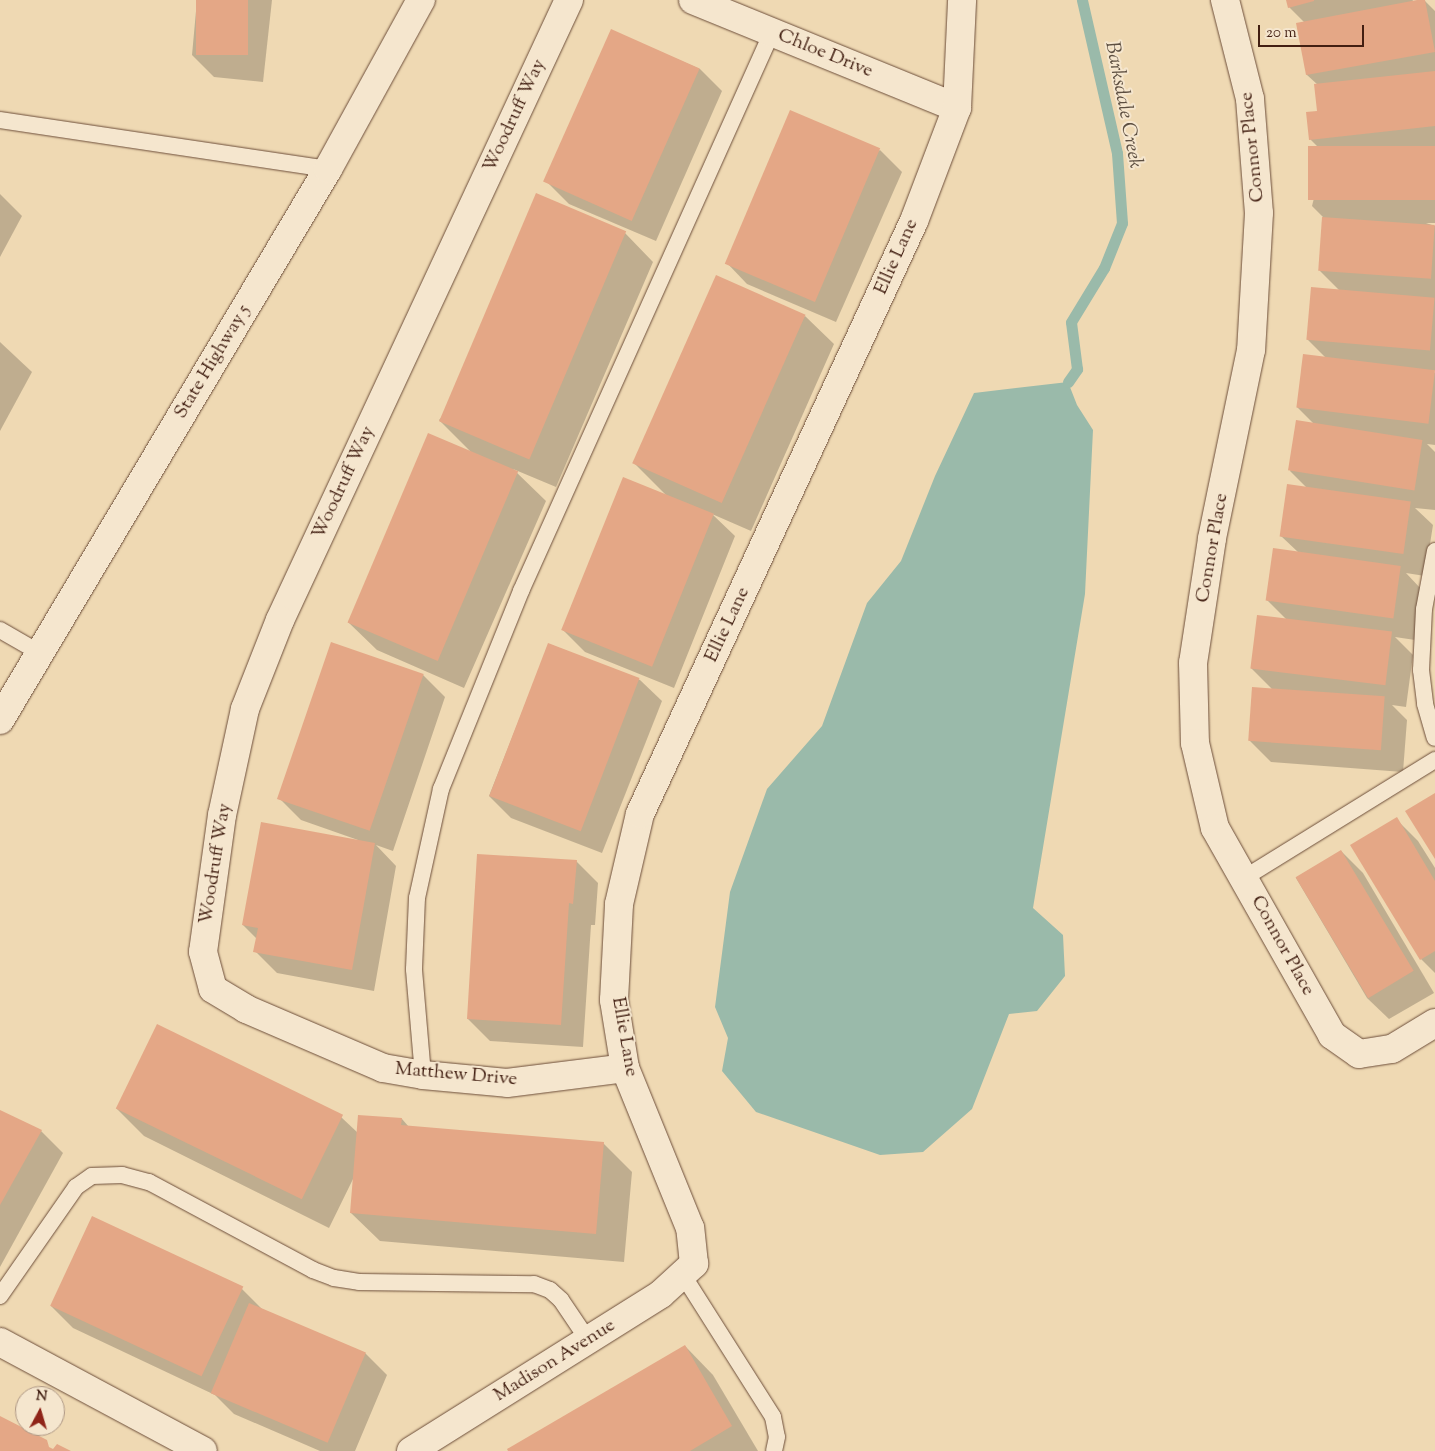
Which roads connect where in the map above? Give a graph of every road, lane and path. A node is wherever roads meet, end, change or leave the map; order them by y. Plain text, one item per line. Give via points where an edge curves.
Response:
1 (421, 0) edge
2 (569, 0) edge
3 (693, 0) edge
4 (962, 0) edge
5 (1225, 0) edge
6 (772, 32) junction
7 (957, 108) junction
8 (0, 120) edge
9 (328, 168) junction
10 (1435, 551) edge
11 (0, 630) edge
12 (40, 653) junction
13 (0, 720) edge
14 (1435, 738) edge
15 (1435, 760) edge
16 (1244, 878) junction
17 (213, 989) joint
18 (1435, 1023) edge
19 (625, 1068) junction
20 (423, 1075) junction
21 (689, 1269) junction
22 (0, 1296) edge
23 (588, 1340) junction
24 (0, 1342) edge
25 (202, 1451) edge
26 (411, 1451) edge
27 (774, 1451) edge

1 - 9 street, State Highway 5
2 - 17 street, Woodruff Way via 280,620 245,709 222,815 203,952
3 - 6 street, Chloe Drive
4 - 7 street, Ellie Lane
5 - 16 street, Connor Place via 1250,99 1259,213 1251,350 1212,539 1194,663 1195,743 1215,828
6 - 7 street, Chloe Drive
6 - 20 lane via 521,591 441,789 417,898 414,969
7 - 19 street, Ellie Lane via 914,221 640,814 619,904 614,1000
8 - 9 lane
9 - 12 street, State Highway 5
10 - 14 lane via 1424,609 1421,670 1425,704
11 - 12 lane
12 - 13 street, State Highway 5
15 - 16 lane
16 - 18 street, Connor Place via 1332,1035 1359,1054 1392,1049
17 - 20 street, Matthew Drive via 246,1009 383,1068
19 - 20 street, Matthew Drive via 507,1083
19 - 21 street, Ellie Lane via 690,1228
21 - 23 street, Madison Avenue via 661,1294
21 - 27 lane via 773,1417 777,1437
22 - 23 lane via 76,1187 92,1176 122,1175 149,1182 313,1270 334,1278 359,1282 534,1284 550,1290 561,1300
23 - 26 street, Madison Avenue
24 - 25 street

